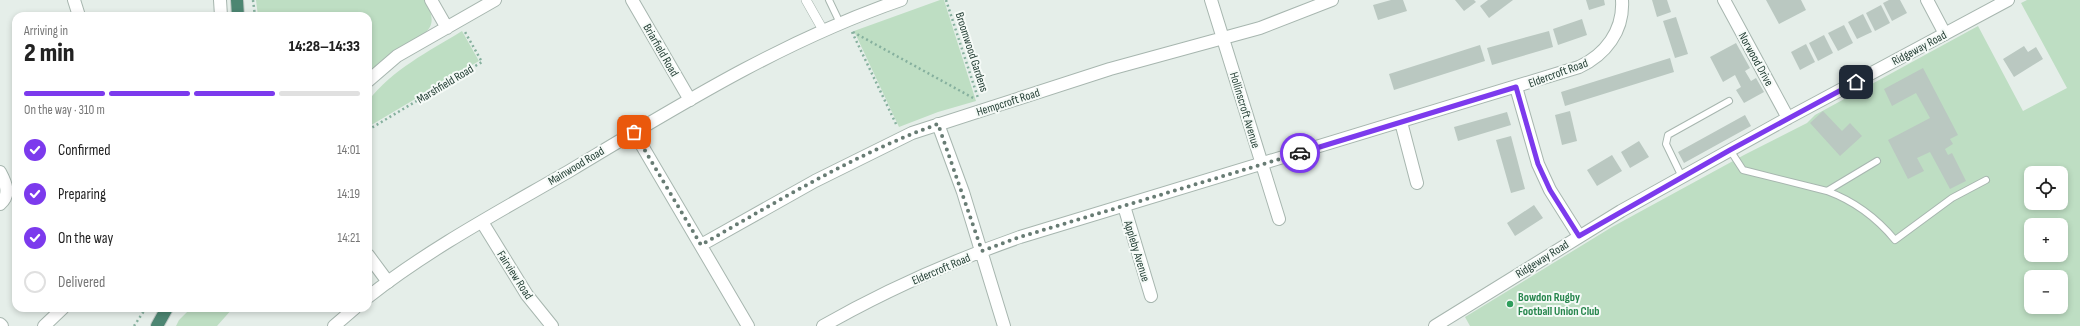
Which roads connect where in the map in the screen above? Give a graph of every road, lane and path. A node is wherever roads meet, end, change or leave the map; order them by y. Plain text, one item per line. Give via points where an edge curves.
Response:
1 (74, 0) edge
2 (220, 0) edge
3 (237, 0) edge
4 (253, 0) edge
5 (431, 0) edge
6 (495, 0) edge
7 (632, 0) edge
8 (806, 0) edge
9 (829, 0) edge
10 (901, 0) edge
11 (946, 0) edge
12 (1211, 0) edge
13 (1332, 0) edge
14 (1622, 0) edge
15 (1724, 0) edge
16 (1927, 0) edge
17 (2008, 0) edge
18 (78, 12) edge
19 (221, 12) edge
20 (238, 12) edge
21 (254, 12) edge
22 (459, 21) junction
23 (843, 21) junction
24 (447, 28) junction
25 (823, 30) junction
26 (852, 32) junction
27 (1945, 34) junction
28 (1223, 39) junction
29 (372, 77) edge
30 (1516, 87) junction
31 (690, 100) junction
32 (1729, 101) dead end
33 (1788, 118) junction
34 (1401, 122) junction
35 (938, 124) junction
36 (372, 128) edge
37 (634, 132) junction
38 (903, 138) junction
39 (1730, 150) junction
40 (1877, 161) dead end
41 (1261, 164) junction
42 (0, 172) edge
43 (1682, 177) junction
44 (1986, 180) dead end
45 (1418, 185) dead end
46 (1827, 191) junction
47 (0, 204) edge
48 (1124, 206) junction
49 (482, 222) junction
50 (1280, 222) dead end
51 (1579, 236) junction
52 (701, 245) junction
53 (982, 251) junction
54 (372, 260) edge
55 (388, 282) junction
56 (372, 295) edge
57 (1151, 298) dead end
58 (60, 312) edge
59 (143, 312) edge
60 (165, 312) edge
61 (166, 312) edge
62 (350, 312) edge
63 (44, 326) edge
64 (134, 326) edge
65 (157, 326) edge
66 (163, 326) edge
67 (334, 326) edge
68 (552, 326) edge
69 (748, 326) edge
70 (823, 326) edge
71 (1004, 326) edge
72 (1435, 326) edge

1 - 18 street
2 - 19 street
3 - 20 highway
4 - 21 path
5 - 24 street
6 - 22 street
7 - 31 street, Briarfield Road
8 - 25 street
9 - 23 lane
10 - 23 street, Mainwood Road
11 - 26 path, Broomwood Gardens via 979,101
12 - 28 street, Hollinscroft Avenue
13 - 28 street, Hempcroft Road via 1295,16
14 - 30 street, Eldercroft Road via 1617,31 1596,57 1579,67
15 - 33 street, Norwood Drive
16 - 27 street
17 - 27 street, Ridgeway Road
22 - 24 street
22 - 36 path, Marshfield Road via 482,62
23 - 25 street, Mainwood Road
23 - 26 path
24 - 29 street via 387,63
25 - 31 street, Mainwood Road via 753,63
26 - 38 path
27 - 33 street, Ridgeway Road
28 - 35 street, Hempcroft Road via 1110,69
28 - 41 street, Hollinscroft Avenue
30 - 34 street, Eldercroft Road
30 - 51 street via 1538,164 1550,190
31 - 37 street, Mainwood Road
32 - 43 lane via 1668,135 1666,144
33 - 39 street, Ridgeway Road
34 - 41 street, Eldercroft Road
34 - 45 street
35 - 38 street, Hempcroft Road
35 - 53 street
37 - 49 street, Mainwood Road
37 - 52 street
38 - 52 street, Hempcroft Road via 815,180
39 - 43 street, Ridgeway Road
39 - 46 lane via 1743,170
40 - 46 lane
41 - 48 street, Eldercroft Road
41 - 50 street, Hollinscroft Avenue
42 - 47 street via 7,188 6,197
43 - 51 street, Ridgeway Road
44 - 46 lane via 1952,198 1895,240 1864,210 1846,198
48 - 53 street, Eldercroft Road
48 - 57 street, Appleby Avenue
49 - 55 street, Mainwood Road
49 - 68 street, Fairview Road via 527,295
51 - 72 street, Ridgeway Road
52 - 69 street
53 - 70 street, Eldercroft Road via 902,285
53 - 71 street
54 - 55 street
55 - 56 street, Mainwood Road
58 - 63 street
59 - 64 path
60 - 65 highway
61 - 66 highway
62 - 67 street

